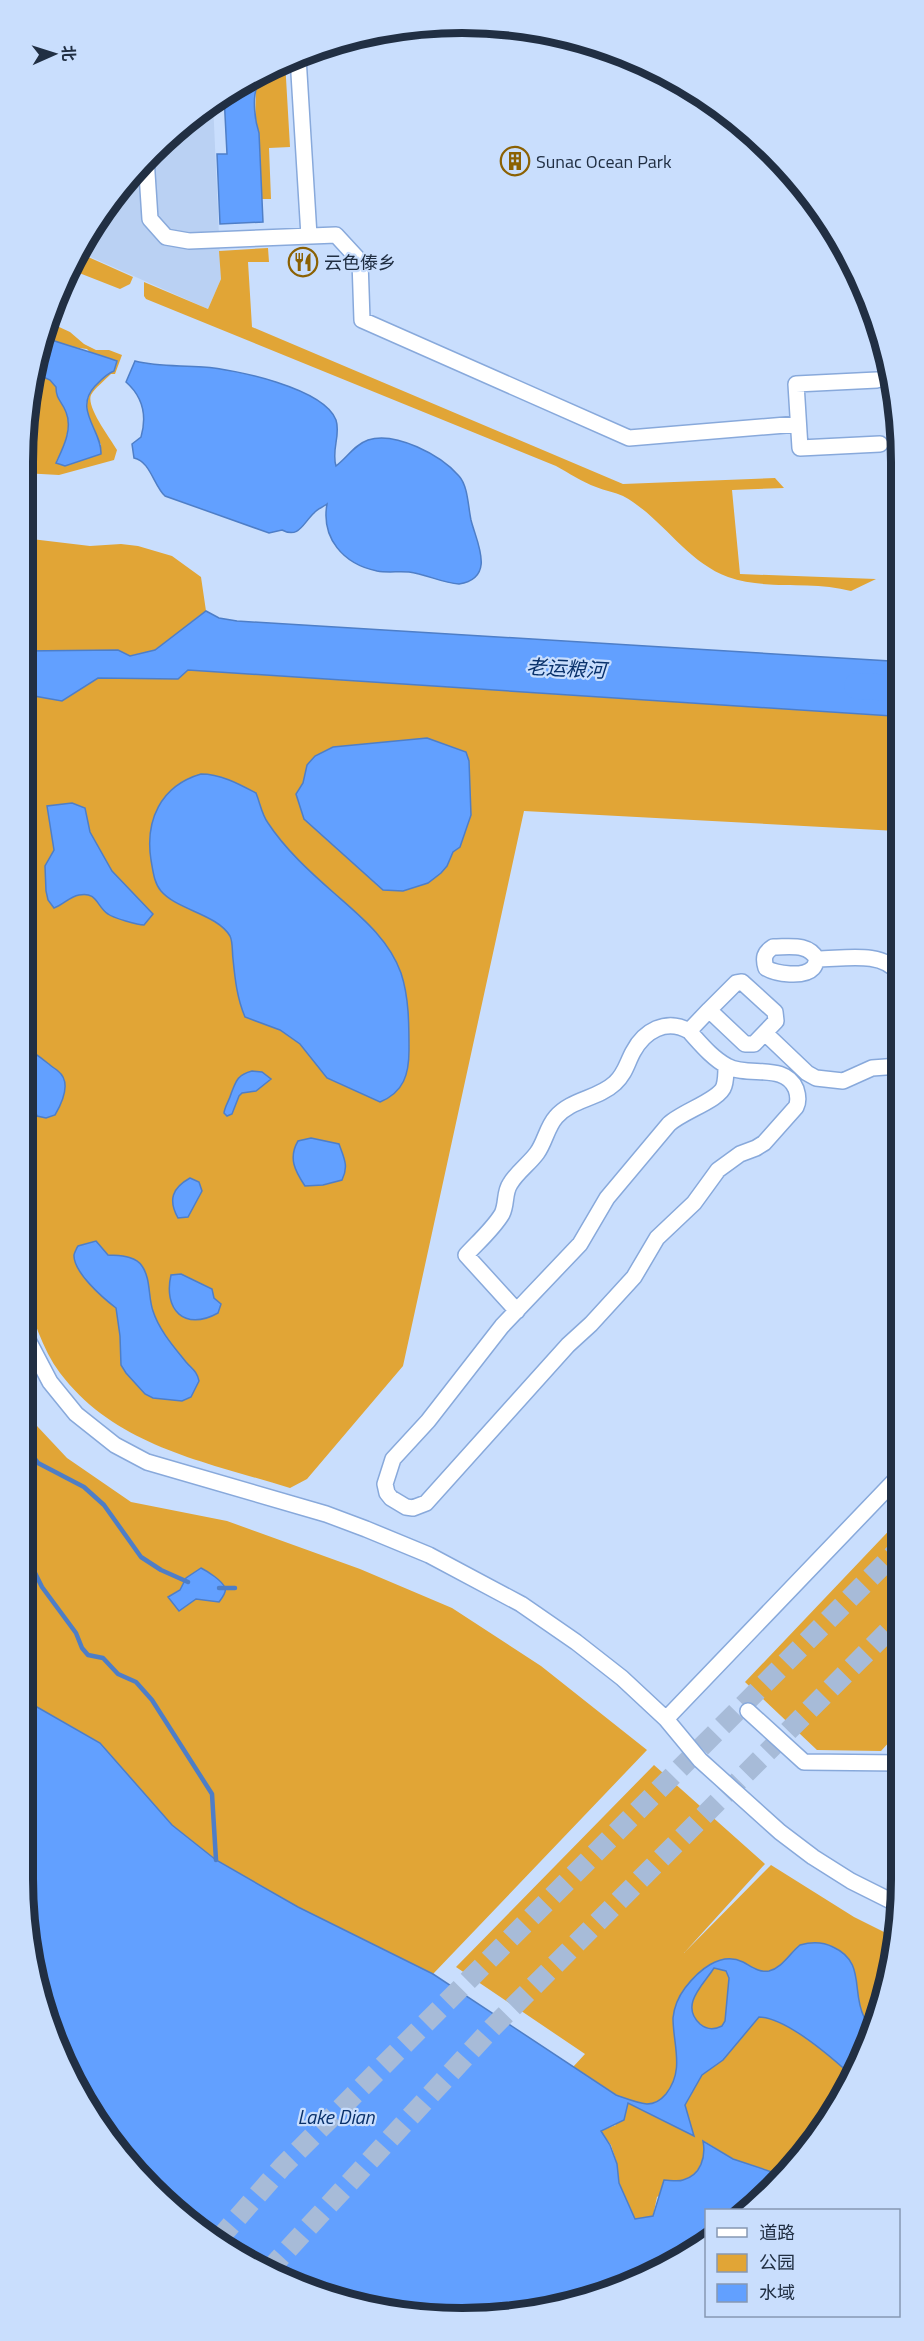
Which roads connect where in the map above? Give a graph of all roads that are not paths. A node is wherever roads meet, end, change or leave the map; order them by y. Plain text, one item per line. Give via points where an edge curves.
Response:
1 (299, 66) edge
2 (147, 171) edge
3 (309, 236) junction
4 (877, 380) dead end
5 (798, 424) junction
6 (880, 444) dead end
7 (818, 959) dead end
8 (891, 967) edge
9 (709, 1010) junction
10 (689, 1031) junction
11 (765, 1033) junction
12 (726, 1066) junction
13 (891, 1067) edge
14 (517, 1311) junction
15 (33, 1350) edge
16 (891, 1484) edge
17 (748, 1711) dead end
18 (666, 1719) junction
19 (891, 1763) edge
20 (890, 1901) edge

1 - 3 street
2 - 3 street via 150,219 166,237 189,241
3 - 5 street via 336,235 360,261 362,320 629,438
4 - 5 street via 796,384
5 - 6 street via 800,448
7 - 8 street via 874,958
9 - 10 street
9 - 11 street via 745,1044 754,1044
9 - 11 street via 736,983 742,982 775,1012 776,1021
10 - 12 street
10 - 14 street via 670,1025 653,1029 635,1048 615,1083 554,1119 538,1153 506,1191 503,1212 466,1255
11 - 13 street via 816,1078 843,1081 872,1068
12 - 14 street via 721,1092 669,1124 607,1198 580,1244
12 - 14 street via 789,1078 799,1101 796,1107 764,1143 718,1170 694,1203 657,1238 634,1276 426,1503 413,1508 398,1504 385,1484 393,1459
15 - 18 street via 50,1382 76,1414 115,1445 147,1462 326,1514 429,1555 520,1605 576,1642
16 - 18 street
17 - 19 street via 804,1762
18 - 20 street via 700,1760 780,1832 851,1881

